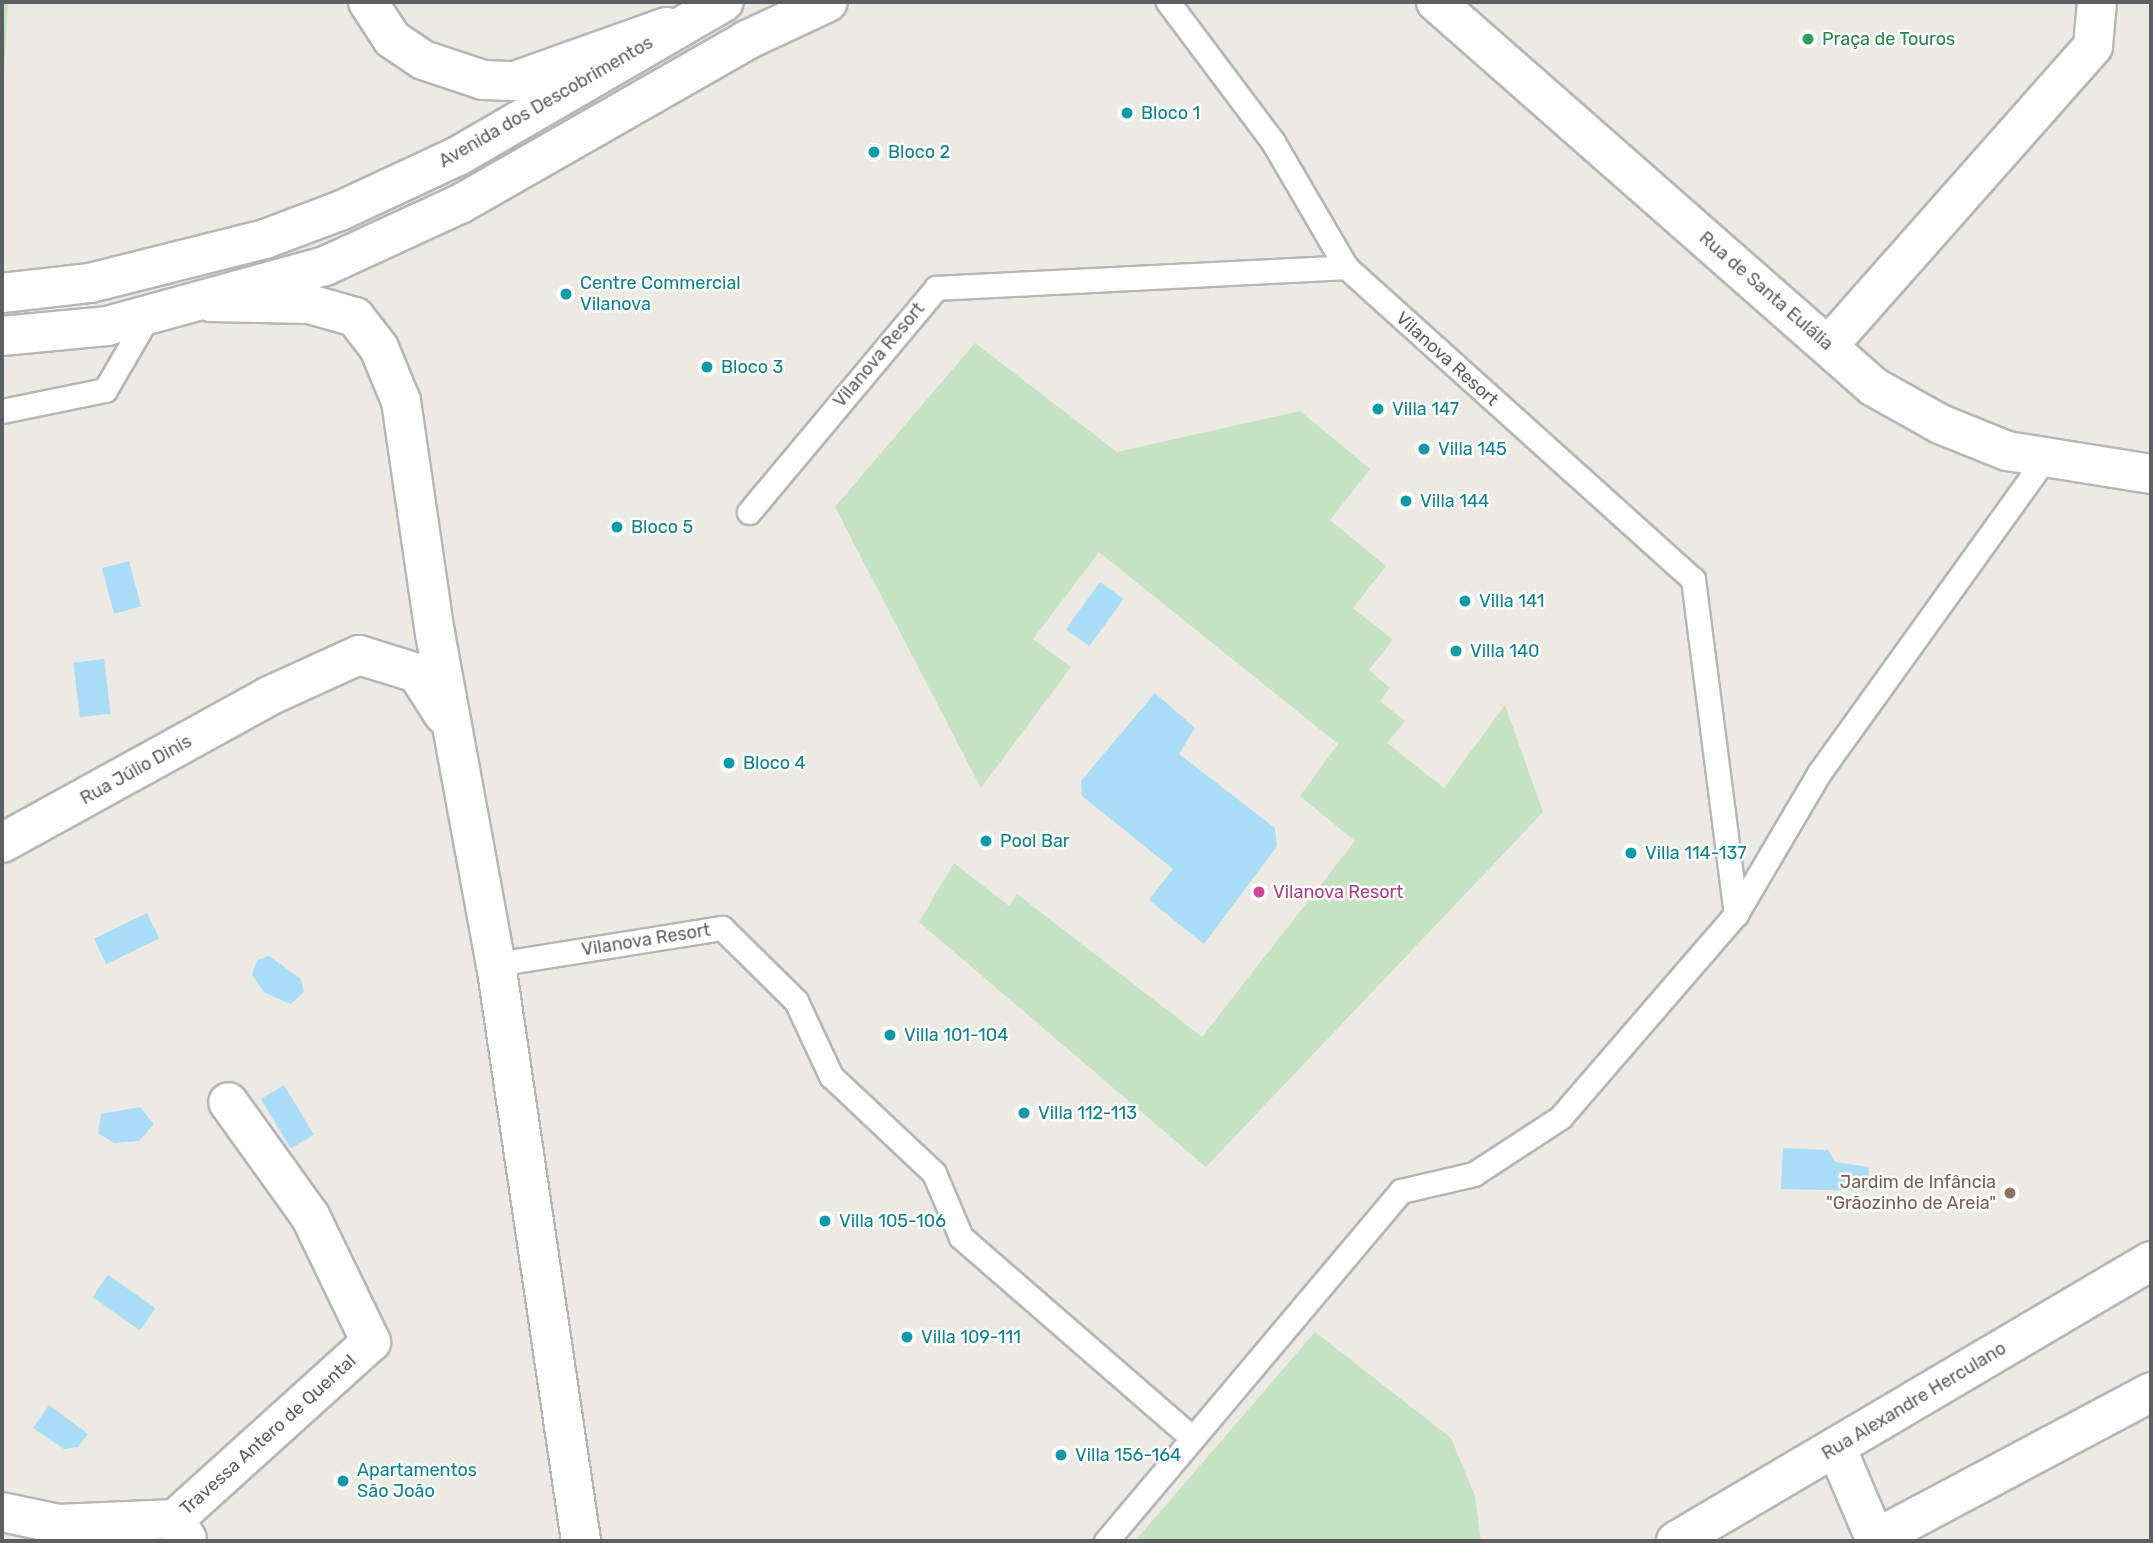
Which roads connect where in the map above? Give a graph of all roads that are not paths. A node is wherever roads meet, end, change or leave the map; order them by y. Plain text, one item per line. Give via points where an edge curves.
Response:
1 (724, 2) edge
2 (828, 2) edge
3 (1168, 2) edge
4 (1436, 2) edge
5 (2097, 2) edge
6 (362, 5) edge
7 (682, 22) junction
8 (1346, 267) junction
9 (2, 293) edge
10 (211, 302) junction
11 (148, 316) junction
12 (2, 336) edge
13 (1828, 346) junction
14 (2, 411) edge
15 (2045, 459) junction
16 (2151, 474) edge
17 (749, 512) dead end
18 (452, 728) junction
19 (2, 843) edge
20 (1736, 914) junction
21 (496, 964) junction
22 (228, 1102) dead end
23 (2151, 1261) edge
24 (2151, 1392) edge
25 (1192, 1438) junction
26 (1836, 1447) junction
27 (2, 1512) edge
28 (1719, 1529) edge
29 (181, 1530) edge
30 (1875, 1540) edge
31 (581, 1541) edge
32 (1106, 1541) edge
33 (1676, 1541) edge

1 - 7 street, Avenida dos Descobrimentos
2 - 10 street via 747,40 460,204 325,265
3 - 8 lane, Vilanova Resort via 1273,142
4 - 13 street, Rua de Santa Eulália
5 - 13 street via 2092,46
6 - 7 street via 393,39 423,60 483,80 515,81
7 - 9 street, Avenida dos Descobrimentos via 458,156 342,210 265,239 119,276
8 - 17 lane, Vilanova Resort via 936,288
8 - 20 lane, Vilanova Resort via 1693,579
10 - 11 street
10 - 18 street via 309,304 355,317 379,348 401,401
11 - 12 street
11 - 14 lane via 105,390
13 - 15 street, Rua de Santa Eulália via 1874,387 1940,424
15 - 16 street, Rua de Santa Eulália
15 - 20 lane via 1819,773
18 - 19 street, Rua Júlio Dinis via 417,673 359,655 269,696
18 - 21 street
20 - 25 lane via 1561,1117 1474,1174 1401,1191
21 - 25 lane, Vilanova Resort via 722,928 796,1001 831,1076 934,1173 961,1237
21 - 31 street
22 - 29 street, Travessa Antero de Quental via 310,1216 371,1342
23 - 26 street, Rua Alexandre Herculano
24 - 30 street
25 - 32 lane
26 - 28 street, Rua Alexandre Herculano
26 - 30 street
27 - 29 street via 58,1524
28 - 33 street, Rua Alexandre Herculano

